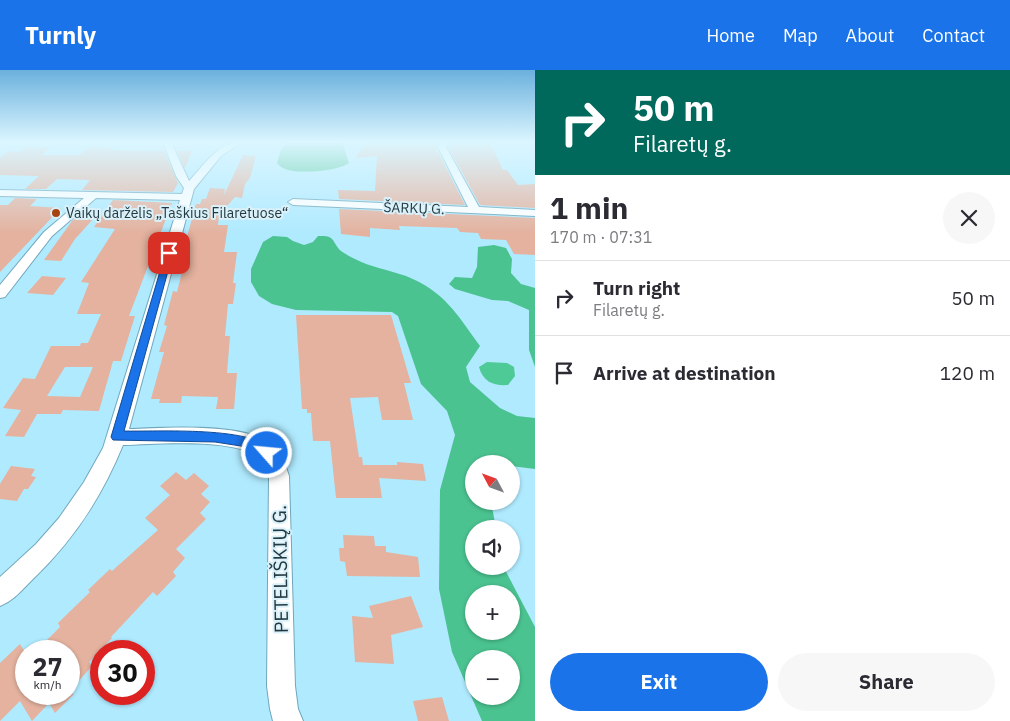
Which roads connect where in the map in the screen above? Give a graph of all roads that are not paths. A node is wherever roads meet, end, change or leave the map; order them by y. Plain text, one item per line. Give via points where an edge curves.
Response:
1 (180, 172) edge
2 (203, 172) edge
3 (455, 172) edge
4 (187, 192) junction
5 (0, 193) edge
6 (94, 195) junction
7 (293, 202) dead end
8 (476, 211) junction
9 (535, 213) edge
10 (0, 294) edge
11 (117, 437) junction
12 (0, 594) edge
13 (288, 721) edge

1 - 4 street
2 - 4 street
3 - 8 street
4 - 6 street
4 - 11 street
5 - 6 street
6 - 10 street via 48,234
7 - 8 street, ŠARKŲ G.
8 - 9 street, ŠARKŲ G.
11 - 12 street via 106,463 77,512 58,537
11 - 13 street, PETELIŠKIŲ G. via 241,440 258,446 274,460 279,476 281,686

